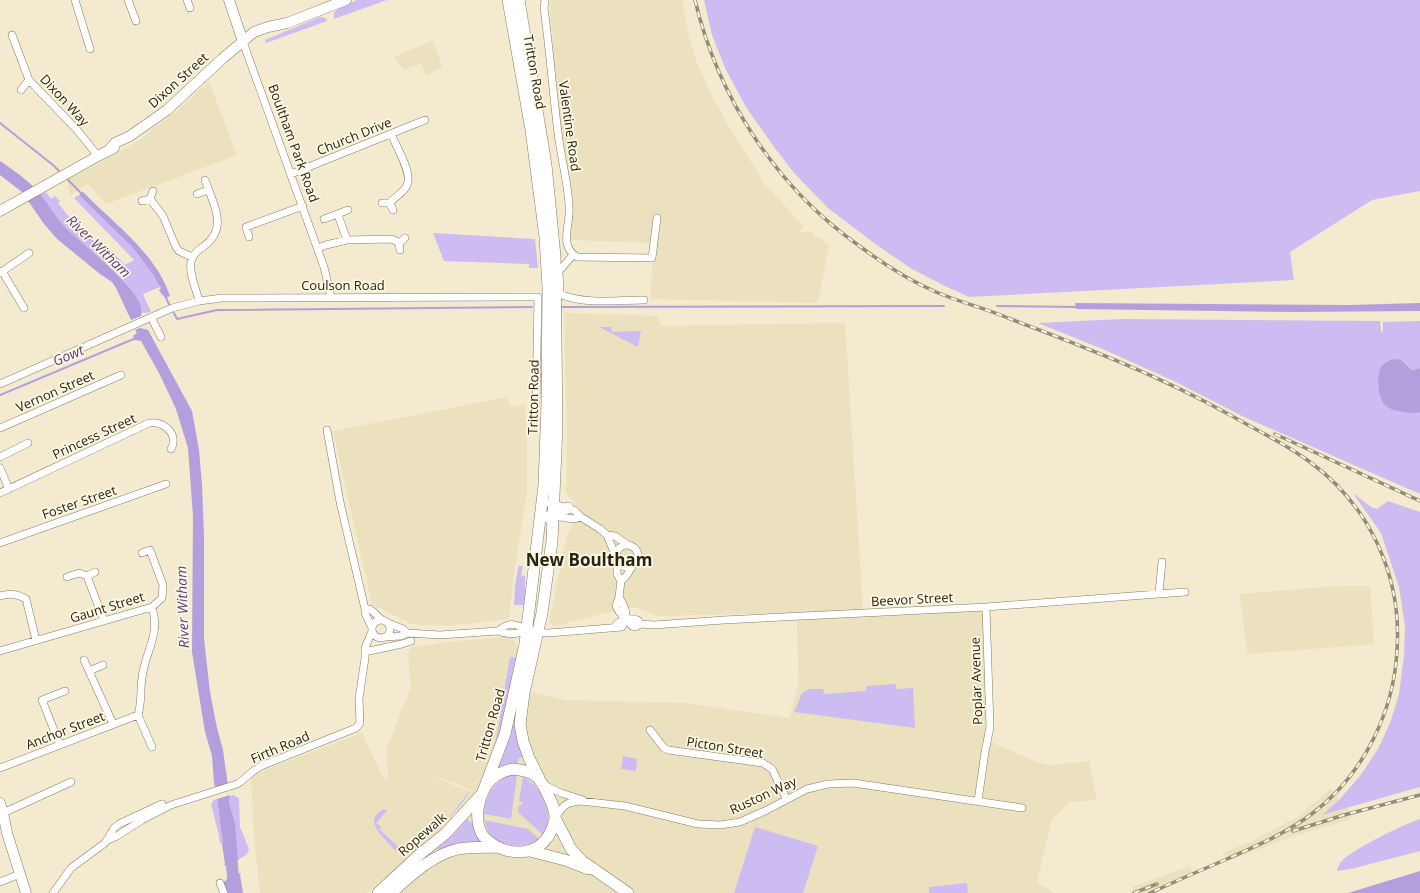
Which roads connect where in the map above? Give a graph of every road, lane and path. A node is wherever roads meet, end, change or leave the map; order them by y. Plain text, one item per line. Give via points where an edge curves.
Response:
1 (75, 0) edge
2 (128, 0) edge
3 (187, 0) edge
4 (229, 0) edge
5 (346, 0) edge
6 (508, 0) edge
7 (519, 0) edge
8 (540, 0) edge
9 (545, 0) edge
10 (190, 8) dead end
11 (544, 8) junction
12 (136, 21) dead end
13 (12, 35) dead end
14 (243, 42) junction
15 (90, 49) dead end
16 (29, 80) junction
17 (21, 90) dead end
18 (425, 120) dead end
19 (391, 134) junction
20 (98, 156) junction
21 (291, 174) junction
22 (204, 180) dead end
23 (208, 190) junction
24 (153, 191) dead end
25 (197, 194) dead end
26 (150, 199) junction
27 (142, 201) dead end
28 (303, 206) junction
29 (388, 206) dead end
30 (348, 210) dead end
31 (0, 211) edge
32 (338, 215) junction
33 (657, 218) dead end
34 (324, 219) dead end
35 (250, 237) dead end
36 (405, 238) dead end
37 (347, 240) junction
38 (567, 246) junction
39 (318, 248) junction
40 (29, 253) dead end
41 (573, 254) junction
42 (555, 256) junction
43 (192, 257) junction
44 (1, 272) edge
45 (331, 297) junction
46 (644, 300) dead end
47 (198, 301) junction
48 (24, 308) dead end
49 (151, 317) junction
50 (161, 337) dead end
51 (121, 375) dead end
52 (0, 384) edge
53 (536, 404) dead end
54 (0, 428) edge
55 (327, 430) dead end
56 (28, 443) dead end
57 (171, 449) dead end
58 (0, 457) edge
59 (0, 468) edge
60 (166, 484) dead end
61 (9, 488) junction
62 (0, 493) edge
63 (542, 502) junction
64 (554, 504) junction
65 (568, 508) junction
66 (540, 514) junction
67 (553, 516) junction
68 (581, 517) junction
69 (607, 535) junction
70 (0, 542) edge
71 (628, 545) junction
72 (142, 553) dead end
73 (617, 559) junction
74 (1162, 562) dead end
75 (633, 565) junction
76 (95, 572) dead end
77 (87, 576) junction
78 (67, 577) dead end
79 (621, 581) junction
80 (532, 584) junction
81 (1185, 592) dead end
82 (1159, 593) junction
83 (0, 596) edge
84 (152, 607) junction
85 (986, 607) junction
86 (365, 608) junction
87 (626, 618) junction
88 (104, 620) junction
89 (385, 621) junction
90 (527, 629) junction
91 (372, 630) junction
92 (538, 632) junction
93 (407, 633) junction
94 (382, 637) junction
95 (36, 640) junction
96 (411, 641) dead end
97 (0, 651) edge
98 (369, 651) junction
99 (365, 658) junction
100 (84, 660) dead end
101 (103, 665) dead end
102 (89, 671) junction
103 (65, 691) dead end
104 (138, 715) junction
105 (113, 724) junction
106 (650, 730) dead end
107 (60, 745) junction
108 (152, 747) dead end
109 (0, 768) edge
110 (541, 781) junction
111 (71, 782) dead end
112 (483, 791) junction
113 (786, 798) junction
114 (978, 801) junction
115 (587, 802) junction
116 (162, 804) dead end
117 (1022, 808) dead end
118 (1, 812) edge
119 (555, 818) junction
120 (108, 840) junction
121 (498, 847) junction
122 (530, 851) junction
123 (20, 874) junction
124 (601, 875) junction
125 (0, 882) edge
126 (220, 883) dead end
127 (26, 893) edge
128 (53, 893) edge
129 (224, 893) edge
130 (378, 893) edge
131 (391, 893) edge
132 (628, 893) edge

1 - 15 street
2 - 12 street
3 - 10 street
4 - 14 street, Boultham Park Road
5 - 14 street, Dixon Street
6 - 63 main road, Tritton Road via 531,130 547,262 547,404
7 - 42 main road, Tritton Road via 546,164
8 - 11 street, Valentine Road
9 - 11 street, Valentine Road
11 - 38 street, Valentine Road via 559,140 570,208
13 - 16 street, Dixon Way
14 - 20 street, Dixon Street via 167,110 119,147
14 - 21 street, Boultham Park Road
16 - 17 street
16 - 20 street, Dixon Way
18 - 19 street, Church Drive
19 - 21 street, Church Drive
19 - 29 street via 409,177 407,186
20 - 31 street, Dixon Street
21 - 28 street, Boultham Park Road
22 - 23 street
23 - 25 street
23 - 43 street via 217,214 218,228 212,239
24 - 26 street
26 - 27 street
26 - 43 street via 163,216 176,247
28 - 35 street via 246,227
28 - 39 street, Boultham Park Road
30 - 32 street
32 - 34 street
32 - 37 street
33 - 41 street via 652,258 577,257
36 - 37 street via 400,246 392,239
37 - 39 street
38 - 41 street
38 - 42 street
39 - 45 street, Boultham Park Road
40 - 44 street
41 - 46 street via 560,271 560,294 582,300
42 - 64 main road, Tritton Road via 557,427
43 - 47 street via 191,270
44 - 48 street
45 - 47 street, Coulson Road via 222,298
45 - 53 street, Coulson Road via 538,296
47 - 49 street, Coulson Road
49 - 50 street
49 - 52 street, Coulson Road
51 - 54 street, Vernon Street
55 - 86 street via 340,502
56 - 58 street
57 - 61 street, Princess Street via 174,439 168,428 155,422 149,423
59 - 61 street
60 - 70 street, Foster Street
61 - 62 street, Princess Street
63 - 64 street
63 - 66 main road, Tritton Road
64 - 65 street
64 - 67 main road, Tritton Road
65 - 67 main road
65 - 68 street
66 - 67 street
66 - 80 main road, Tritton Road
67 - 68 street via 574,520
67 - 80 main road via 546,524
67 - 92 main road, Tritton Road via 550,564
68 - 69 street
69 - 71 street via 615,536
69 - 73 street
71 - 73 street via 618,549
71 - 75 street via 637,552 637,559
72 - 84 street, Gaunt Street via 150,550 163,585 162,598
73 - 75 street via 620,565 625,567
73 - 79 street via 617,574
74 - 82 street
75 - 79 street
76 - 77 street
77 - 78 street via 79,573
77 - 88 street
79 - 87 street via 619,597 626,609
80 - 90 main road, Tritton Road
81 - 82 street, Beevor Street
82 - 85 street, Beevor Street
83 - 95 street via 28,596
84 - 88 street, Gaunt Street
84 - 104 street via 155,618 154,633 142,677 141,706
85 - 87 street, Beevor Street via 640,624 636,627
85 - 114 street, Poplar Avenue via 990,727
86 - 89 street
86 - 91 street
87 - 92 street via 622,628
88 - 95 street, Gaunt Street
89 - 91 street via 375,622
89 - 93 street via 403,628
89 - 94 street via 389,625 389,631
90 - 92 street
90 - 93 street via 520,633 505,634 498,631 440,635
90 - 112 main road, Tritton Road via 505,734
91 - 94 street via 374,635
91 - 99 street, Firth Road via 365,648
92 - 110 main road, Tritton Road via 524,693 520,724 529,758
93 - 94 street via 401,636
94 - 98 street, Firth Road
95 - 97 street, Gaunt Street
96 - 98 street
98 - 99 street, Firth Road
99 - 120 street, Firth Road via 359,699 360,723 356,728 261,766 231,787 171,805
100 - 102 street
101 - 102 street
102 - 105 street
103 - 107 street via 42,700
104 - 105 street, Anchor Street
104 - 108 street
105 - 107 street, Anchor Street
106 - 113 street, Picton Street via 668,750 763,763 772,769
107 - 109 street, Anchor Street
110 - 112 main road via 524,770 512,769 492,778
110 - 115 street, Ruston Way via 561,793
110 - 119 main road
111 - 118 street
112 - 121 main road via 477,812 479,827 484,837
112 - 130 main road, Ropewalk via 445,834 419,854
113 - 114 street, Ruston Way via 807,788 854,783
113 - 115 street, Ruston Way via 740,822 720,826 698,824 625,806
114 - 117 street, Ruston Way
115 - 119 street, Ruston Way via 569,803
116 - 120 street, Firth Road via 119,824
118 - 123 street
119 - 122 main road via 548,837 541,845
119 - 124 main road via 571,849
120 - 128 street, Firth Road via 71,868
121 - 122 main road via 511,851
121 - 131 main road, Ropewalk via 457,850 439,857
122 - 124 main road via 565,860
123 - 125 street
123 - 127 street
124 - 132 main road
126 - 129 street

